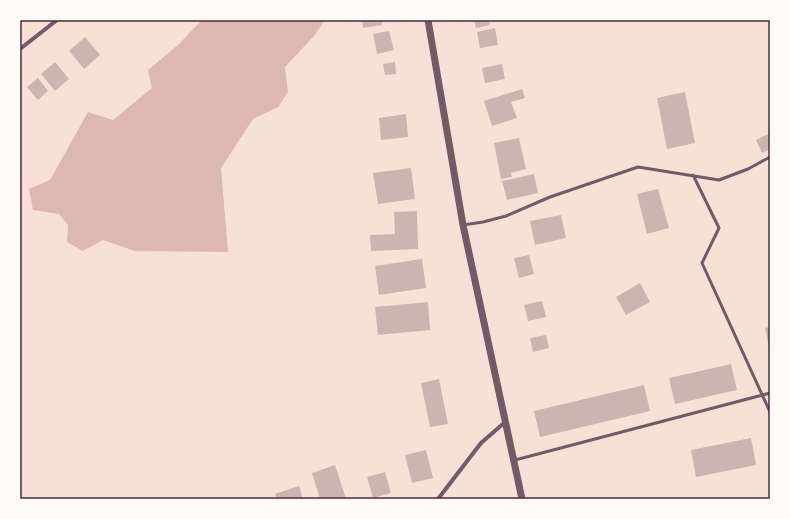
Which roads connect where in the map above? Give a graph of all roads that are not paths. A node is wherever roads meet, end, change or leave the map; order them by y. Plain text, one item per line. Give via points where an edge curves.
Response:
1 (57, 20) edge
2 (428, 20) edge
3 (20, 49) edge
4 (770, 157) edge
5 (693, 175) junction
6 (463, 225) junction
7 (770, 393) edge
8 (762, 396) junction
9 (770, 412) edge
10 (504, 423) junction
11 (513, 460) junction
12 (438, 499) edge
13 (522, 499) edge

1 - 3 street
2 - 6 street
4 - 5 lane via 719,180
5 - 6 lane via 638,167 550,197 506,216
5 - 8 lane via 719,228 702,263
6 - 10 street
7 - 8 lane
8 - 9 lane
8 - 11 lane
10 - 11 street
10 - 12 street via 481,443
11 - 13 street

